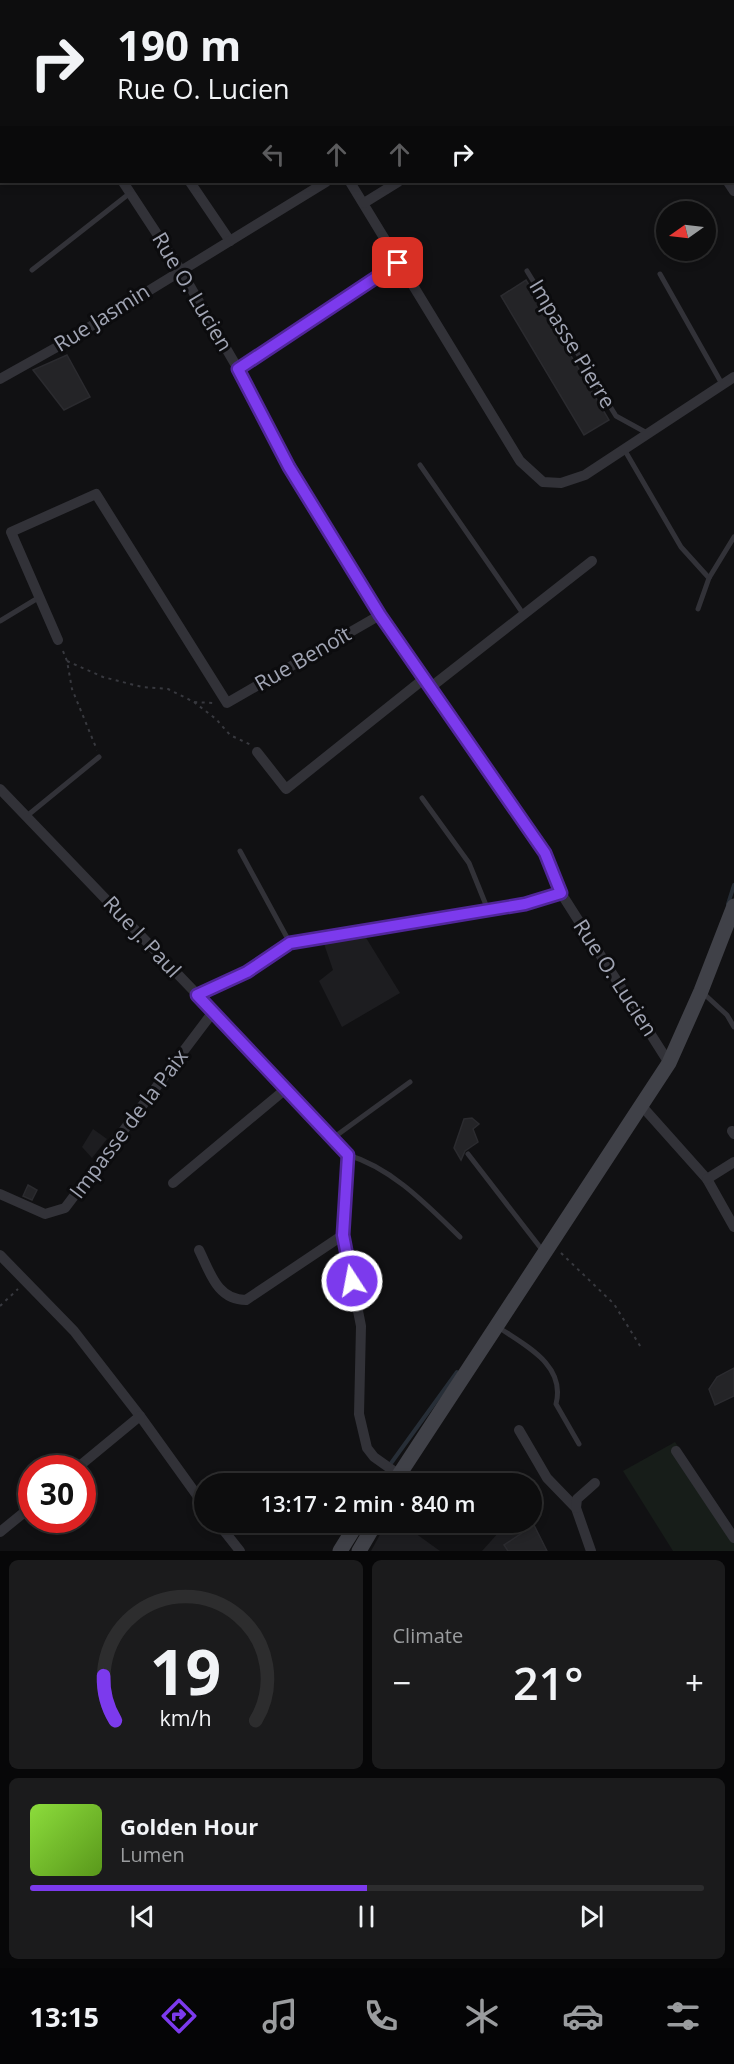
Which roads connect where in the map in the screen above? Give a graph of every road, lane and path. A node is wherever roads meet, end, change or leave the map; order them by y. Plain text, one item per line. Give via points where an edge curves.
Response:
1 (124, 183) edge
2 (191, 183) edge
3 (324, 183) edge
4 (351, 183) edge
5 (396, 183) edge
6 (130, 193) junction
7 (363, 202) junction
8 (230, 241) junction
9 (398, 263) junction
10 (180, 269) junction
11 (32, 270) dead end
12 (527, 271) dead end
13 (660, 274) dead end
14 (238, 369) junction
15 (734, 377) edge
16 (0, 379) edge
17 (722, 384) junction
18 (648, 434) junction
19 (624, 449) junction
20 (420, 465) dead end
21 (734, 537) edge
22 (592, 561) dead end
23 (709, 578) junction
24 (38, 597) junction
25 (698, 609) dead end
26 (380, 615) junction
27 (524, 615) junction
28 (0, 621) edge
29 (58, 640) joint
30 (68, 661) junction
31 (428, 683) junction
32 (194, 702) junction
33 (227, 703) junction
34 (257, 752) joint
35 (99, 757) joint
36 (0, 789) edge
37 (422, 798) dead end
38 (28, 815) junction
39 (240, 851) dead end
40 (561, 893) junction
41 (734, 906) edge
42 (488, 910) junction
43 (290, 943) junction
44 (701, 991) junction
45 (197, 995) junction
46 (213, 1012) junction
47 (734, 1027) edge
48 (669, 1063) junction
49 (410, 1082) dead end
50 (287, 1088) junction
51 (640, 1104) junction
52 (333, 1138) junction
53 (468, 1154) dead end
54 (348, 1155) junction
55 (734, 1162) edge
56 (707, 1179) junction
57 (173, 1183) dead end
58 (0, 1194) edge
59 (734, 1227) edge
60 (343, 1235) junction
61 (460, 1236) dead end
62 (547, 1247) junction
63 (198, 1250) dead end
64 (0, 1255) edge
65 (26, 1280) junction
66 (0, 1306) edge
67 (496, 1325) junction
68 (642, 1349) dead end
69 (141, 1416) junction
70 (519, 1430) dead end
71 (579, 1444) dead end
72 (675, 1452) dead end
73 (93, 1455) edge
74 (387, 1473) edge
75 (399, 1473) edge
76 (595, 1483) dead end
77 (194, 1491) edge
78 (576, 1508) junction
79 (18, 1517) edge
80 (0, 1532) edge
81 (226, 1533) edge
82 (351, 1533) edge
83 (370, 1533) edge
84 (734, 1538) edge
85 (240, 1551) edge
86 (340, 1551) edge
87 (359, 1551) edge
88 (591, 1551) edge

1 - 6 street, Rue O. Lucien
2 - 8 street
3 - 8 street, Rue Jasmin
4 - 7 street
5 - 7 street
6 - 10 street, Rue O. Lucien
6 - 11 lane
7 - 9 street
8 - 10 street, Rue Jasmin
9 - 14 lane
9 - 19 street via 520,461 543,482 561,483 585,475
10 - 14 street, Rue O. Lucien
10 - 16 street, Rue Jasmin
12 - 18 lane, Impasse Pierre via 616,416
13 - 17 lane
14 - 26 street, Rue O. Lucien via 289,467
15 - 17 street
17 - 18 street
18 - 19 street
19 - 23 lane via 681,547
20 - 27 lane
21 - 23 lane
22 - 27 street
23 - 25 lane
24 - 28 lane
24 - 29 street
24 - 33 street via 11,532 96,494
26 - 31 street, Rue O. Lucien
26 - 33 street, Rue Benoît
27 - 31 street
29 - 30 path
30 - 32 path via 103,677 168,689
30 - 35 path via 72,689
31 - 34 street via 286,789
31 - 40 street, Rue O. Lucien via 545,853
32 - 33 path
32 - 34 path via 230,735 248,741
35 - 38 lane
36 - 38 street, Rue J. Paul
37 - 42 lane via 469,863
38 - 45 street, Rue J. Paul
39 - 43 lane
40 - 42 street
40 - 48 street, Rue O. Lucien
41 - 44 main road
42 - 43 street
43 - 45 street via 247,972
44 - 47 lane
44 - 48 main road
45 - 46 street, Rue J. Paul
46 - 50 street, Rue J. Paul
46 - 58 street, Impasse de la Paix via 65,1208 45,1214
48 - 51 main road
49 - 52 lane
50 - 52 street, Rue J. Paul
50 - 57 street
51 - 56 street
51 - 62 main road
52 - 54 street, Rue J. Paul
53 - 62 lane
54 - 60 street
54 - 61 lane via 393,1178
55 - 56 street
56 - 59 street
60 - 63 street via 246,1299 228,1297 219,1289
60 - 74 street via 361,1326 362,1433
62 - 67 main road
62 - 68 path via 614,1304
64 - 65 street
65 - 66 path
65 - 69 street via 74,1331
67 - 71 lane via 551,1369 560,1388 556,1404
67 - 75 main road
69 - 73 street
69 - 77 street
70 - 78 street via 547,1478
72 - 84 street
76 - 78 street via 577,1499
78 - 88 street
79 - 80 street
81 - 85 street
82 - 86 main road
83 - 87 main road

